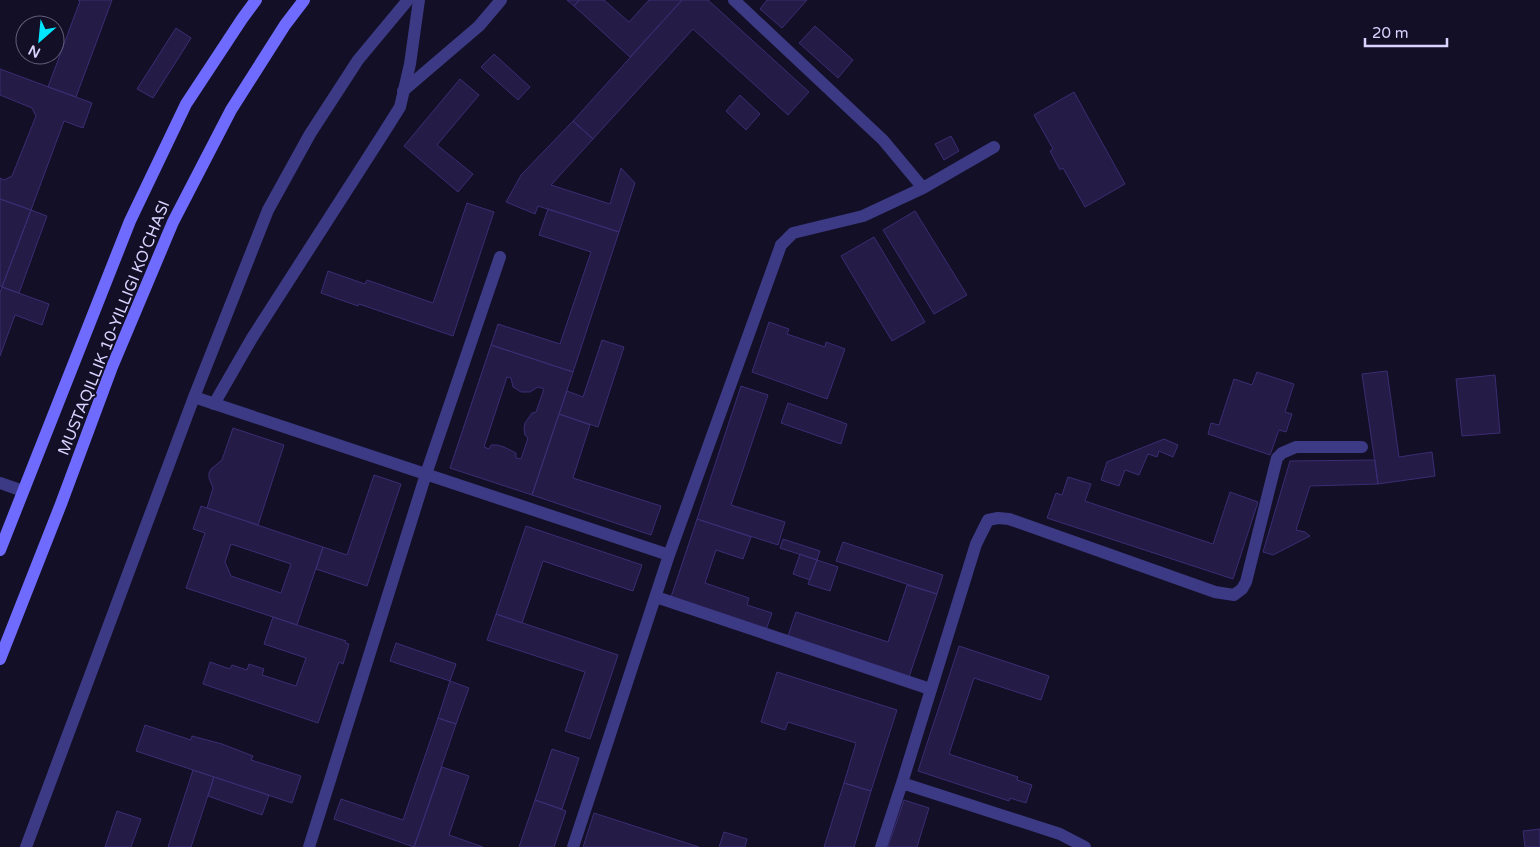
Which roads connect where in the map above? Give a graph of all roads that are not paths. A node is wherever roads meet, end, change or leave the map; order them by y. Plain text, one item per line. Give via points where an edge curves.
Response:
1 (256, 0) edge
2 (304, 0) edge
3 (408, 0) edge
4 (418, 0) edge
5 (501, 0) edge
6 (742, 2) edge
7 (403, 91) junction
8 (994, 147) dead end
9 (923, 188) junction
10 (500, 257) dead end
11 (194, 397) junction
12 (214, 404) junction
13 (1362, 447) dead end
14 (426, 474) junction
15 (0, 483) edge
16 (23, 491) junction
17 (0, 550) edge
18 (669, 556) junction
19 (656, 597) junction
20 (0, 659) edge
21 (930, 689) junction
22 (902, 782) junction
23 (26, 847) edge
24 (309, 847) edge
25 (573, 847) edge
26 (881, 847) edge
27 (1085, 847) edge

1 - 16 main road, MUSTAQILLIK 10-YILLIGI KO'CHASI via 186,104 130,221
2 - 20 main road, MUSTAQILLIK 10-YILLIGI KO'CHASI via 231,110 172,222 112,367
3 - 11 street via 358,60 310,134 268,210
4 - 7 street via 410,64
5 - 7 street via 479,26
6 - 9 street via 883,140
7 - 12 street via 400,106 252,338
8 - 9 street
9 - 18 street via 863,216 793,233 781,245
10 - 14 street
11 - 12 street
11 - 23 street
12 - 14 street
13 - 21 street via 1296,447 1277,458 1246,582 1234,595 1215,592 1009,519 988,520 976,544
14 - 18 street
14 - 24 street
15 - 16 street
16 - 17 main road, MUSTAQILLIK 10-YILLIGI KO'CHASI
18 - 19 street
19 - 21 street
19 - 25 street
21 - 22 street
22 - 26 street
22 - 27 street via 1060,834

